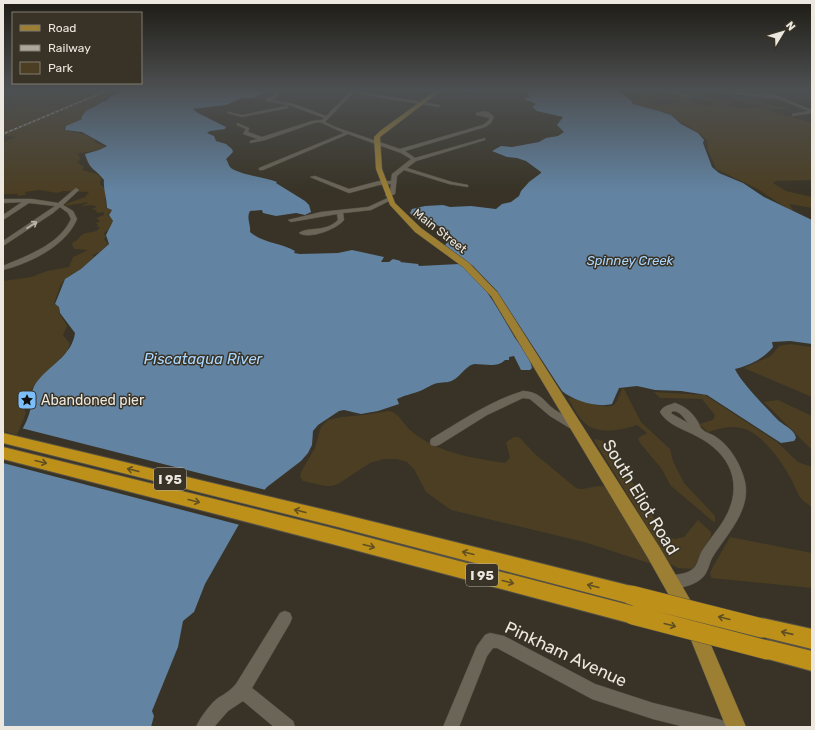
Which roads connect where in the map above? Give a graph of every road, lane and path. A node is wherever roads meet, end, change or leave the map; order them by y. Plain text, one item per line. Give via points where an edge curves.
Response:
1 (310, 123) edge
2 (325, 123) edge
3 (394, 123) edge
4 (488, 123) edge
5 (238, 124) dead end
6 (347, 133) junction
7 (263, 139) junction
8 (483, 140) dead end
9 (252, 142) dead end
10 (376, 143) junction
11 (400, 151) junction
12 (414, 160) junction
13 (403, 168) junction
14 (261, 169) dead end
15 (312, 178) dead end
16 (384, 182) junction
17 (393, 182) junction
18 (466, 186) dead end
19 (76, 190) dead end
20 (389, 197) junction
21 (3, 201) edge
22 (28, 201) junction
23 (60, 205) junction
24 (340, 212) junction
25 (3, 218) edge
26 (290, 220) dead end
27 (302, 233) dead end
28 (3, 244) edge
29 (3, 268) edge
30 (495, 295) joint
31 (577, 427) junction
32 (697, 430) dead end
33 (3, 438) edge
34 (435, 442) dead end
35 (3, 453) edge
36 (671, 582) junction
37 (285, 618) dead end
38 (812, 639) edge
39 (812, 661) edge
40 (242, 690) junction
41 (204, 727) edge
42 (287, 727) edge
43 (451, 727) edge
44 (718, 727) edge
45 (736, 727) edge

1 - 7 street
2 - 6 street
3 - 10 main road via 377,137
4 - 11 street
5 - 7 street via 248,129 245,133
6 - 10 street
6 - 14 street
7 - 9 street
8 - 12 street
10 - 11 street
10 - 16 main road, Main Street via 379,169
11 - 12 street
12 - 13 street
13 - 17 street via 394,175
13 - 18 street
15 - 16 street via 349,191
16 - 17 street
16 - 20 main road, Main Street
17 - 20 street via 393,193
19 - 23 street
20 - 24 street via 368,209
20 - 30 main road, Main Street via 395,208 415,228 466,265
21 - 22 street
22 - 23 street
22 - 25 street
28 -> 23 street
23 - 29 street via 73,216 73,223 66,233 46,248
24 - 26 street
24 - 27 street via 341,220 337,224
30 - 31 main road, South Eliot Road
31 - 34 street via 558,416 535,397 523,394 502,402
31 - 36 main road, South Eliot Road
32 - 36 street via 718,443 727,453 738,477 740,495 735,511 700,571 686,579
38 -> 33 highway, I 95, bridge
35 -> 39 highway, I 95, bridge
36 - 45 main road, South Eliot Road via 703,647
37 - 40 street
40 - 41 street via 222,705
40 - 42 street
43 - 44 street, Pinkham Avenue via 482,651 490,640 505,643 592,691 653,712

